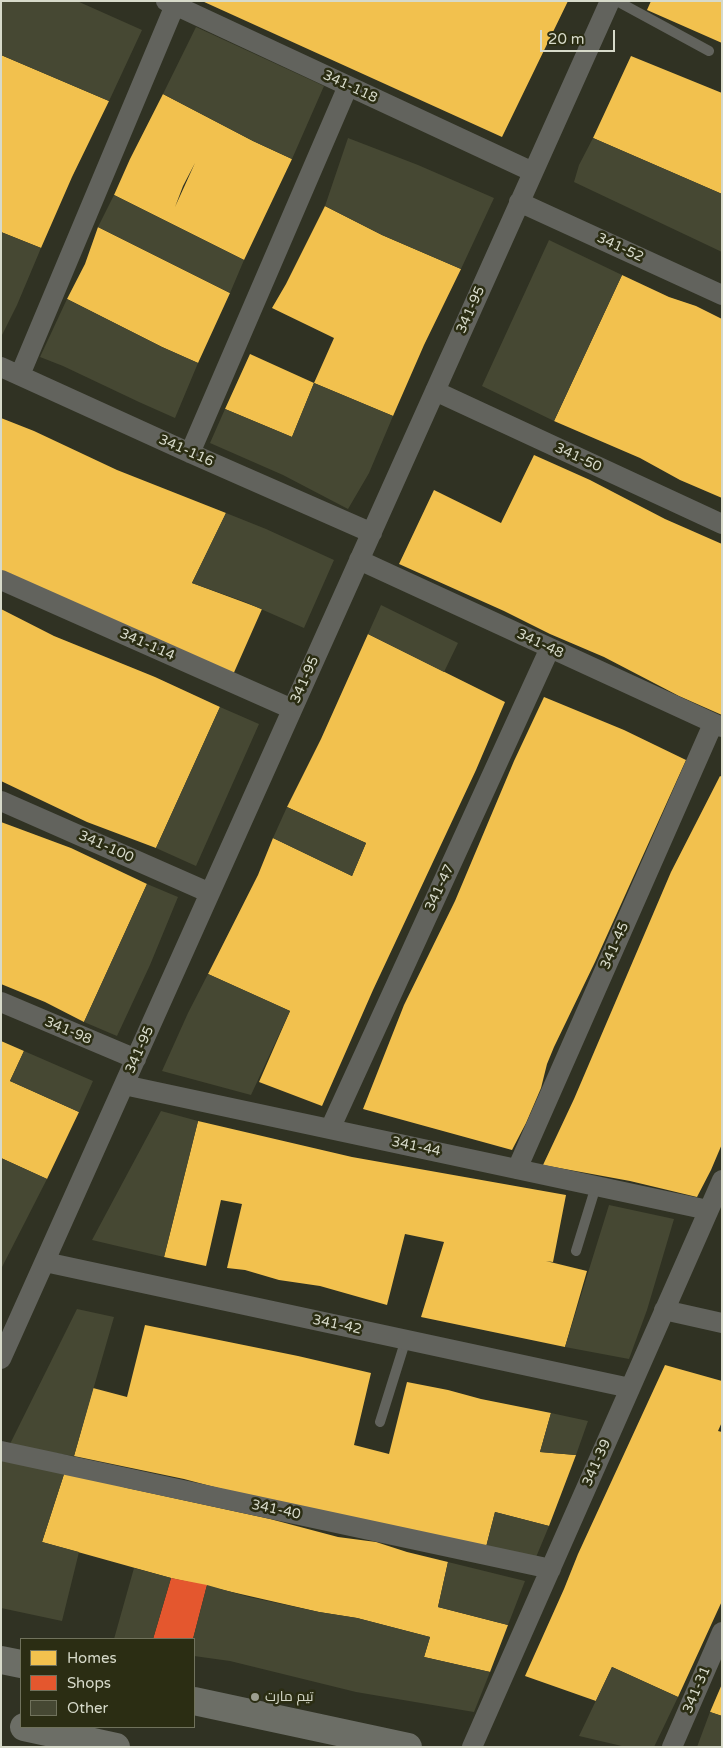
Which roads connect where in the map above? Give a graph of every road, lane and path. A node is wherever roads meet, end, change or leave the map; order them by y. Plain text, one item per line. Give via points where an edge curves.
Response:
1 (610, 1) edge
2 (617, 1) edge
3 (170, 3) edge
4 (709, 51) dead end
5 (348, 86) junction
6 (533, 172) junction
7 (519, 202) junction
8 (722, 295) edge
9 (1, 367) edge
10 (20, 375) junction
11 (435, 391) junction
12 (190, 453) junction
13 (722, 524) edge
14 (372, 533) junction
15 (359, 560) junction
16 (1, 580) edge
17 (550, 648) junction
18 (292, 709) junction
19 (718, 725) edge
20 (1, 801) edge
21 (210, 893) junction
22 (1, 1002) edge
23 (136, 1059) junction
24 (124, 1086) junction
25 (330, 1129) junction
26 (517, 1169) junction
27 (722, 1180) edge
28 (596, 1186) junction
29 (708, 1210) junction
30 (576, 1251) dead end
31 (45, 1262) junction
32 (664, 1310) junction
33 (722, 1323) edge
34 (406, 1340) junction
35 (1, 1359) edge
36 (630, 1388) junction
37 (380, 1422) dead end
38 (1, 1451) edge
39 (551, 1569) junction
40 (722, 1632) edge
41 (1, 1660) edge
42 (20, 1664) edge
43 (195, 1701) edge
44 (1, 1722) edge
45 (20, 1726) edge
46 (30, 1728) edge
47 (116, 1747) edge
48 (408, 1747) edge
49 (472, 1747) edge
50 (672, 1747) edge

1 - 6 street, 341-95
2 - 4 lane
3 - 5 street, 341-118
3 - 10 street
5 - 6 street, 341-118
5 - 12 street
6 - 7 street, 341-95
7 - 8 street, 341-52
7 - 11 street, 341-95
9 - 10 street, 341-116
10 - 12 street, 341-116
11 - 13 street, 341-50
11 - 14 street, 341-95
12 - 14 street, 341-116
14 - 15 street, 341-95
15 - 17 street, 341-48
15 - 18 street, 341-95
16 - 18 street, 341-114
17 - 19 street, 341-48
17 - 25 street, 341-47
18 - 21 street, 341-95
19 - 26 street, 341-45
20 - 21 street, 341-100
21 - 23 street, 341-95
22 - 23 street, 341-98
23 - 24 street, 341-95
24 - 25 street, 341-44
24 - 31 street, 341-95
25 - 26 street, 341-44
26 - 28 street, 341-44
27 - 29 street, 341-39
28 - 29 street, 341-44
28 - 30 lane
29 - 32 street, 341-39
31 - 34 street, 341-42
31 - 35 street, 341-95
32 - 33 street
32 - 36 street, 341-39
34 - 36 street, 341-42
34 - 37 lane
36 - 39 street, 341-39
38 - 39 street, 341-40
39 - 49 street, 341-39
40 - 50 street, 341-31
41 - 42 main road
43 - 48 main road
44 - 45 main road
46 - 47 main road

